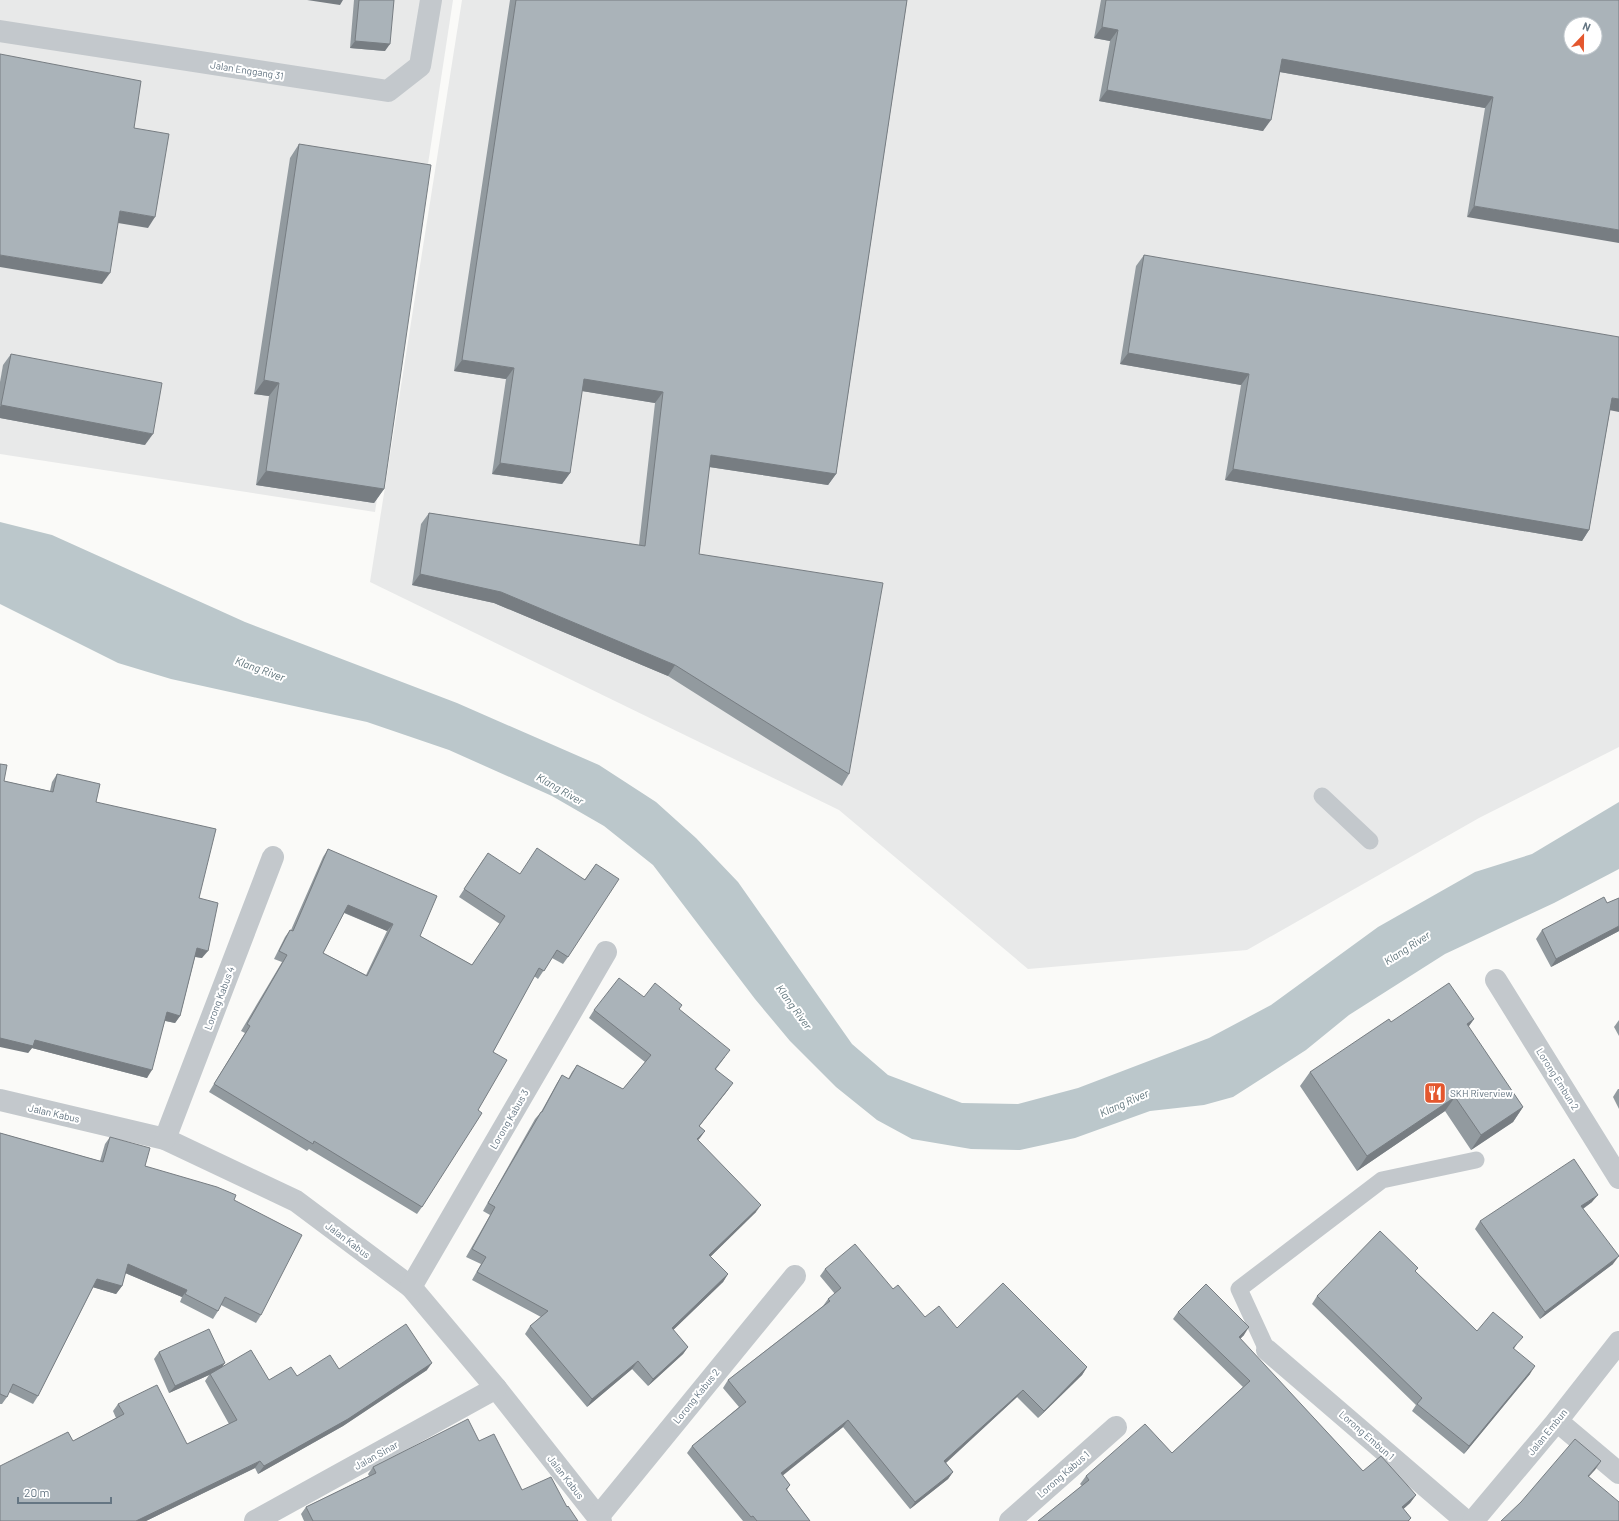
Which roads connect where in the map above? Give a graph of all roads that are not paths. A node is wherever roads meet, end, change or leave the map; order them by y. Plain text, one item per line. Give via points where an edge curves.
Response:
1 (431, 0) edge
2 (0, 31) edge
3 (1322, 796) dead end
4 (1370, 841) dead end
5 (273, 857) dead end
6 (606, 952) dead end
7 (1496, 980) dead end
8 (0, 1100) edge
9 (165, 1139) junction
10 (1476, 1160) dead end
11 (1619, 1178) edge
12 (795, 1276) dead end
13 (411, 1287) junction
14 (1619, 1342) edge
15 (1267, 1350) joint
16 (496, 1388) junction
17 (1557, 1421) junction
18 (1116, 1427) dead end
19 (1619, 1473) edge
20 (599, 1519) edge
21 (255, 1521) edge
22 (1010, 1521) edge
23 (1466, 1521) edge
24 (1473, 1521) edge

1 - 2 street, Jalan Enggang 31 via 420,66 388,91
3 - 4 lane
5 - 9 street, Lorong Kabus 4
6 - 13 street, Lorong Kabus 3
7 - 11 street, Lorong Embun 2
8 - 9 street, Jalan Kabus
9 - 13 street, Jalan Kabus via 296,1201
10 - 15 lane via 1382,1180 1240,1289
12 - 20 street, Lorong Kabus 2
13 - 16 street, Jalan Kabus
14 - 17 street, Jalan Embun
15 - 23 street, Lorong Embun 1
16 - 20 street, Jalan Kabus
16 - 21 street, Jalan Sinar
17 - 19 street
17 - 24 street, Jalan Embun
18 - 22 street, Lorong Kabus 1

